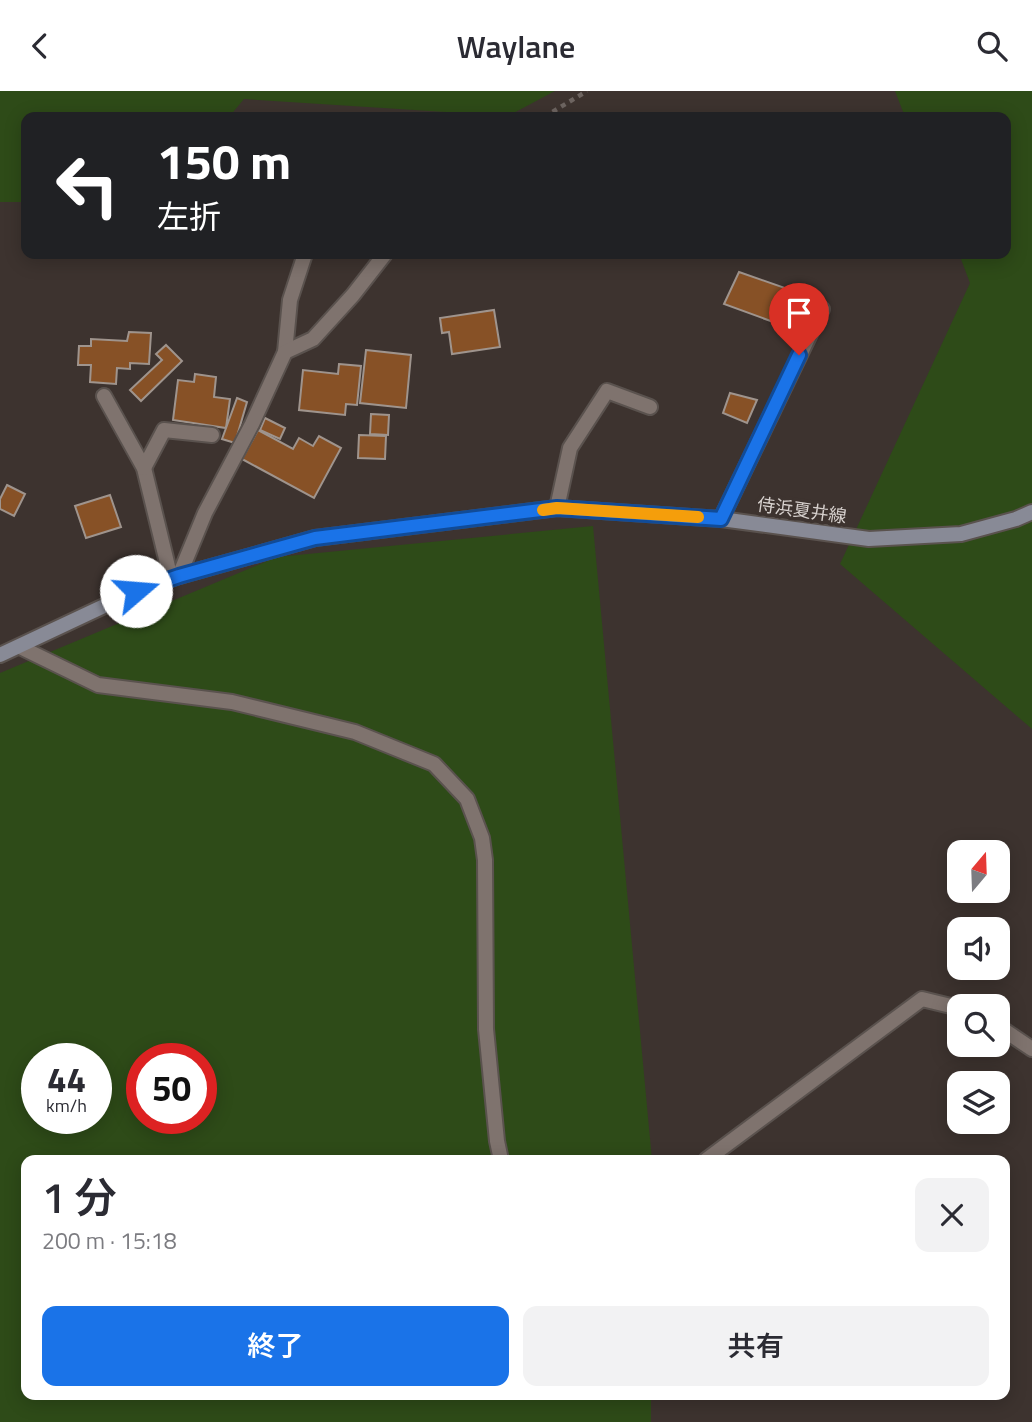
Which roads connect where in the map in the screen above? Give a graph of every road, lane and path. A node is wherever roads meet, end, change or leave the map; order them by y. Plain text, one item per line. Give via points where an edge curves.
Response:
1 (587, 91) edge
2 (552, 112) edge
3 (302, 259) edge
4 (381, 259) edge
5 (822, 309) dead end
6 (285, 352) junction
7 (104, 396) dead end
8 (650, 407) dead end
9 (212, 435) dead end
10 (144, 468) junction
11 (557, 508) junction
12 (1032, 512) edge
13 (721, 519) junction
14 (175, 578) junction
15 (20, 647) junction
16 (0, 655) edge
17 (947, 1005) edge
18 (1010, 1034) edge
19 (1032, 1049) edge
20 (500, 1155) edge
21 (713, 1155) edge

1 - 2 path
3 - 6 street via 290,300
4 - 6 street via 313,338
5 - 13 street
6 - 14 street
7 - 10 street
8 - 11 street via 607,391 570,448
9 - 10 street via 164,430
10 - 14 street
11 - 13 main road, 侍浜夏井線
11 - 14 main road, 侍浜夏井線 via 315,538
12 - 13 main road, 侍浜夏井線 via 961,534 869,539
14 - 15 main road, 侍浜夏井線 via 136,591
15 - 16 main road, 侍浜夏井線
15 - 20 street via 98,685 232,702 355,732 435,764 467,799 482,838 486,1029
17 - 21 street via 922,999
18 - 19 street

